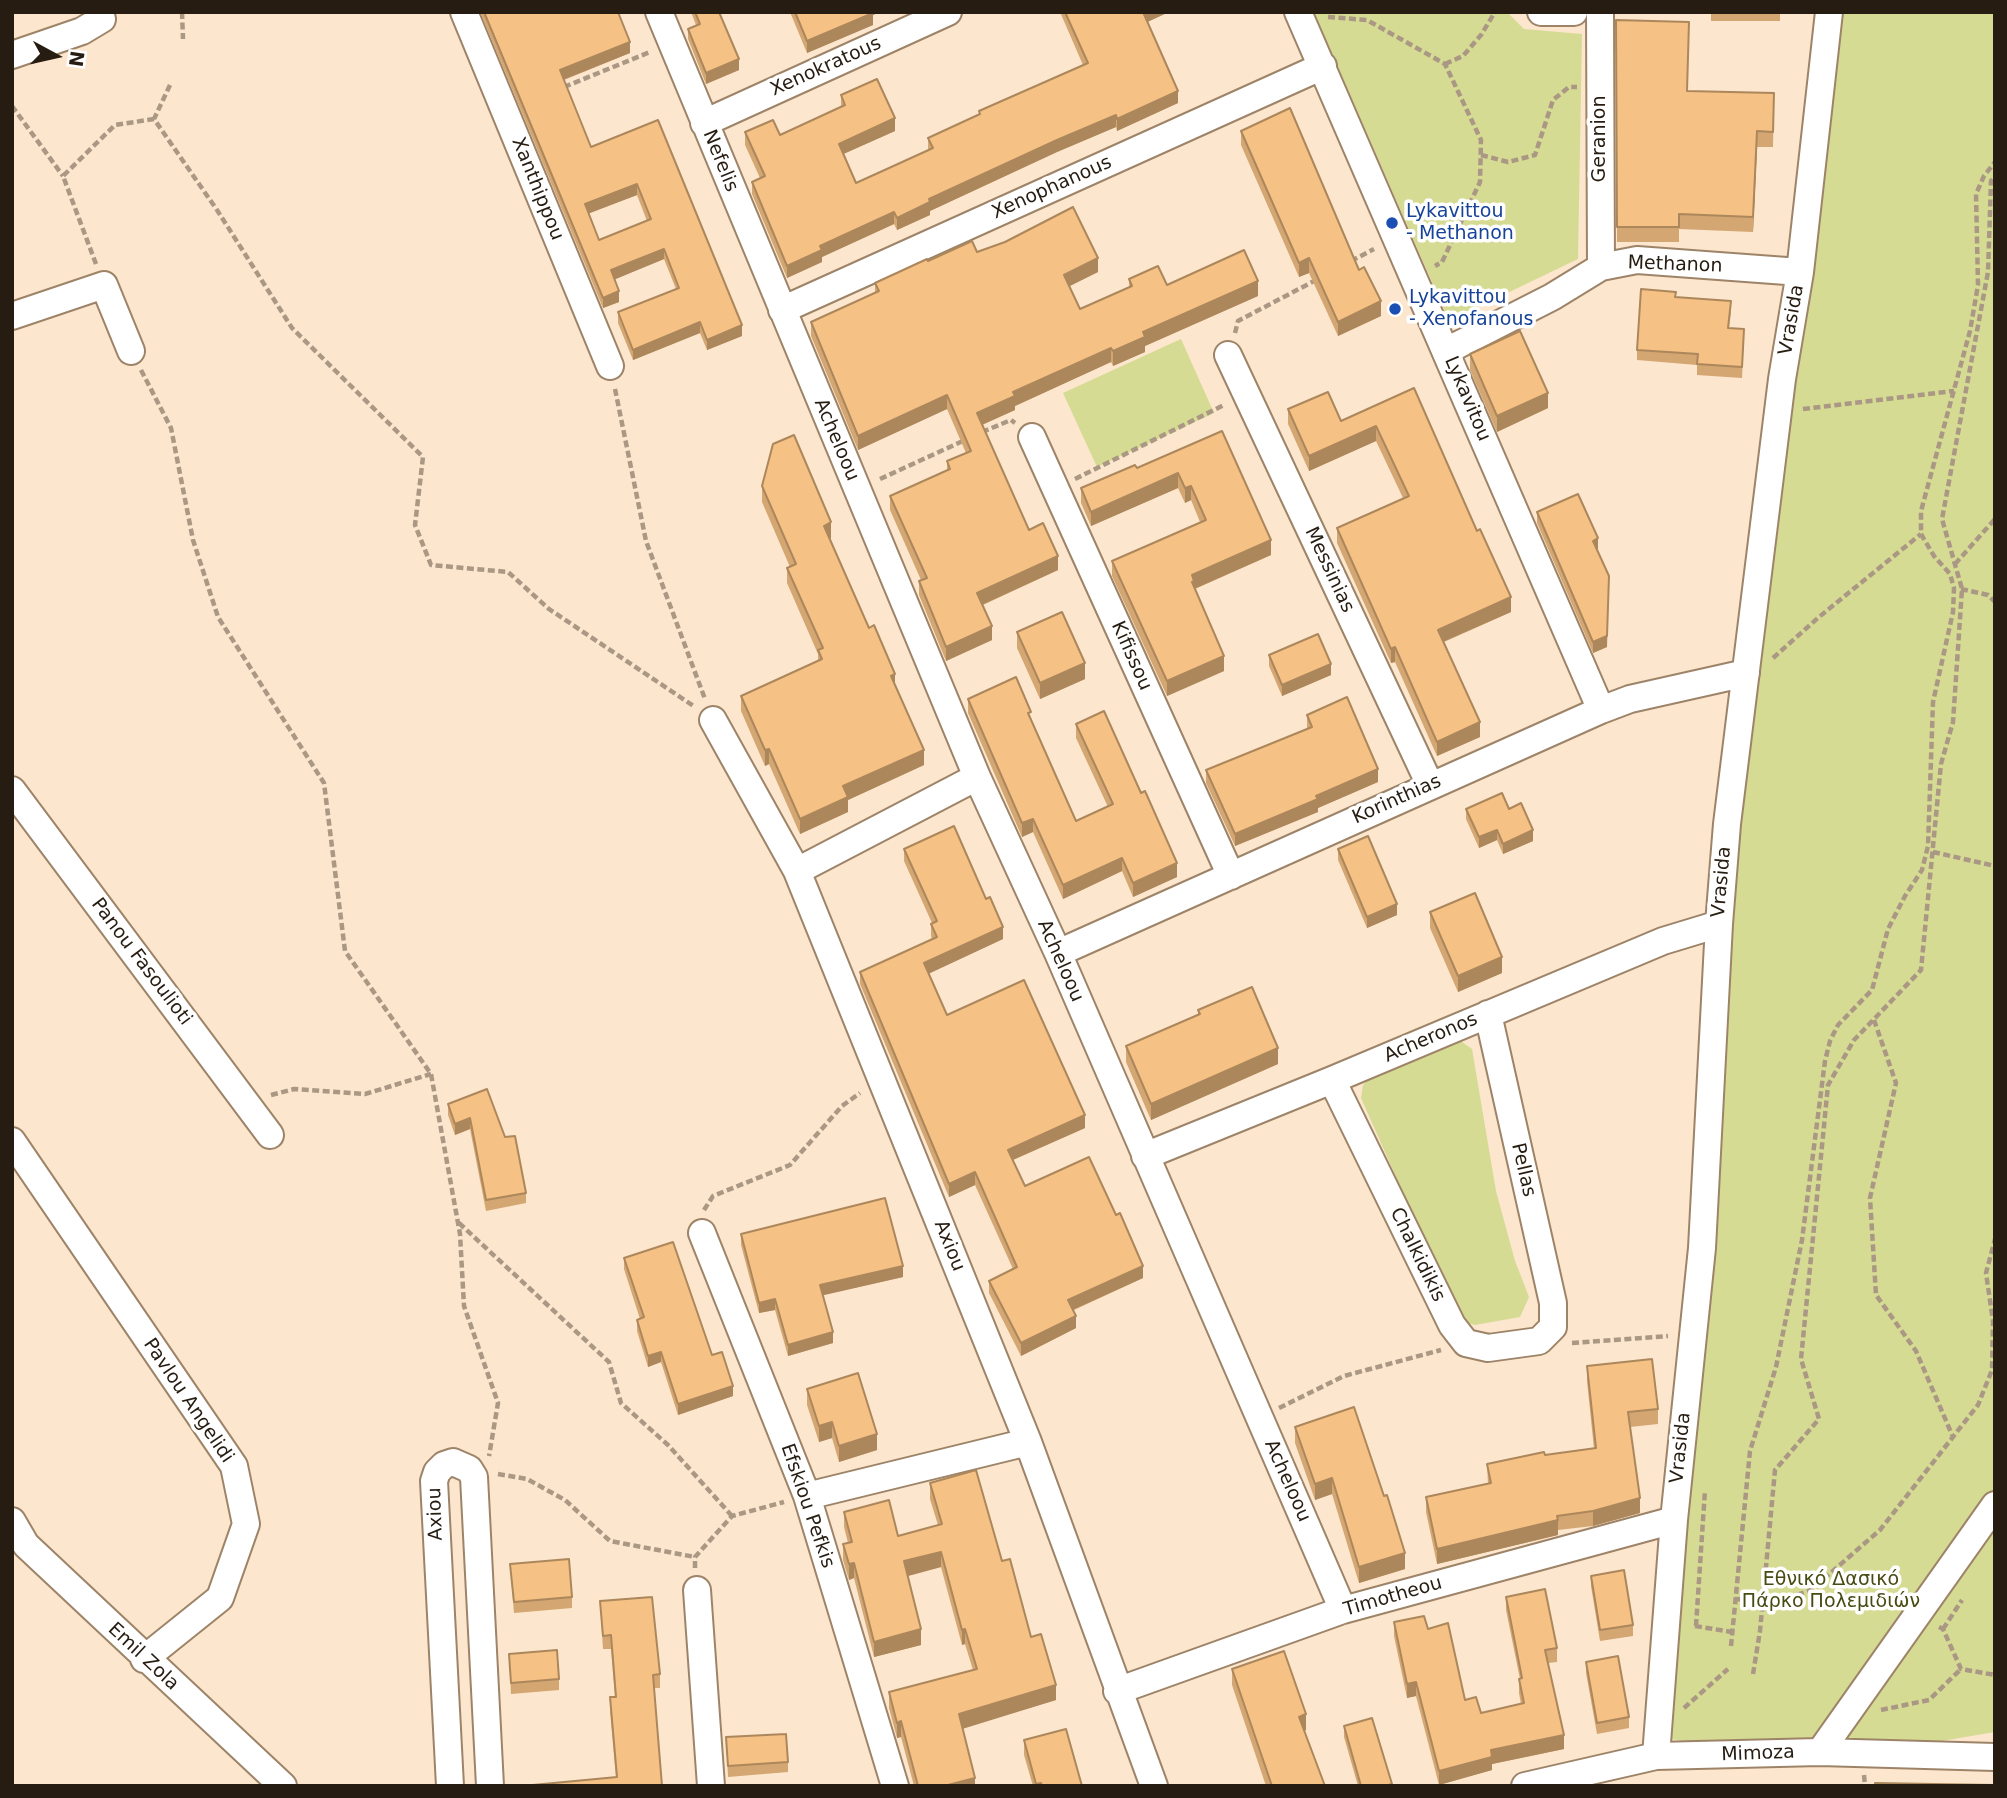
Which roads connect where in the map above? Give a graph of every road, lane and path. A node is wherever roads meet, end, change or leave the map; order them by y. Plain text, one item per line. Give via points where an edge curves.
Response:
1 (182, 12) edge
2 (464, 12) edge
3 (659, 12) edge
4 (948, 12) edge
5 (1494, 12) edge
6 (1541, 12) edge
7 (1574, 12) edge
8 (1600, 12) edge
9 (1829, 12) edge
10 (1298, 13) edge
11 (102, 19) dead end
12 (183, 39) dead end
13 (671, 43) junction
14 (12, 55) edge
15 (1446, 64) junction
16 (1322, 66) junction
17 (170, 85) dead end
18 (1600, 88) junction
19 (556, 90) edge
20 (12, 106) edge
21 (154, 119) junction
22 (704, 122) junction
23 (1481, 155) junction
24 (1995, 162) edge
25 (63, 176) junction
26 (1995, 176) edge
27 (1397, 237) junction
28 (1348, 263) edge
29 (1601, 267) junction
30 (1800, 272) junction
31 (1324, 276) edge
32 (1415, 278) junction
33 (104, 285) junction
34 (782, 310) junction
35 (12, 316) edge
36 (131, 351) joint
37 (1446, 351) junction
38 (1228, 355) joint
39 (610, 366) joint
40 (1954, 391) junction
41 (1247, 394) junction
42 (1792, 410) dead end
43 (1032, 436) joint
44 (1055, 488) junction
45 (857, 489) junction
46 (1995, 519) edge
47 (1921, 534) junction
48 (1955, 564) junction
49 (1954, 588) junction
50 (1962, 589) junction
51 (1995, 602) edge
52 (1746, 673) junction
53 (1601, 710) junction
54 (713, 720) junction
55 (977, 777) junction
56 (1430, 785) junction
57 (12, 790) edge
58 (1933, 852) junction
59 (1995, 866) edge
60 (797, 871) junction
61 (1231, 876) junction
62 (1719, 924) junction
63 (1058, 953) junction
64 (1488, 1014) junction
65 (1874, 1020) junction
66 (431, 1074) junction
67 (881, 1077) junction
68 (1332, 1080) junction
69 (245, 1102) junction
70 (270, 1135) dead end
71 (12, 1141) edge
72 (1145, 1156) junction
73 (458, 1222) junction
74 (702, 1233) joint
75 (1995, 1239) edge
76 (1553, 1327) junction
77 (1693, 1334) junction
78 (1466, 1343) junction
79 (1259, 1417) junction
80 (1953, 1437) junction
81 (1028, 1442) junction
82 (480, 1476) junction
83 (1705, 1489) dead end
84 (807, 1496) junction
85 (1995, 1504) edge
86 (732, 1516) junction
87 (1674, 1520) junction
88 (12, 1521) edge
89 (695, 1557) junction
90 (697, 1590) joint
91 (1735, 1599) junction
92 (1763, 1599) junction
93 (1343, 1610) junction
94 (1917, 1614) junction
95 (1666, 1622) junction
96 (1696, 1626) junction
97 (1732, 1632) junction
98 (1731, 1646) dead end
99 (144, 1658) junction
100 (1728, 1669) dead end
101 (1961, 1669) junction
102 (1753, 1674) dead end
103 (1995, 1675) edge
104 (1117, 1691) junction
105 (1844, 1718) junction
106 (1657, 1744) junction
107 (1820, 1752) junction
108 (1995, 1757) edge
109 (282, 1786) edge
110 (450, 1786) edge
111 (490, 1786) edge
112 (711, 1786) edge
113 (895, 1786) edge
114 (1154, 1786) edge
115 (1525, 1786) edge

1 - 12 path
2 - 39 street, Xanthippou
3 - 13 street, Nefelis
4 - 22 street, Xenokratous
5 - 15 path via 1463,56
6 - 7 street
8 - 18 street, Geranion
9 - 30 street, Vrasida
10 - 15 path via 1367,20
10 - 16 street, Lykavitou
11 - 14 street via 82,31
13 - 19 path
13 - 22 street, Nefelis
15 - 23 path via 1482,140
16 - 27 street, Lykavitou
16 - 34 street, Xenophanous
17 - 21 path
18 - 23 path via 1569,87 1553,100 1535,155 1508,162
18 - 29 street, Geranion
20 - 25 path
21 - 25 path via 115,125
21 - 54 path via 292,328 423,457 415,525 431,565 508,572 549,609
22 - 34 street, Nefelis
23 - 32 path via 1480,182 1442,262
24 - 40 path via 1976,194 1978,285
25 - 33 path
26 - 48 path via 1991,181 1988,272 1942,519
27 - 28 path
27 - 32 street, Lykavitou
29 - 30 street, Methanon via 1637,260
29 - 37 street, Methanon
30 - 52 street, Vrasida via 1782,379
31 - 38 path via 1238,321
32 - 37 street, Lykavitou
33 - 35 street
33 - 36 street
34 - 45 street, Acheloou
36 - 66 path via 171,428 193,540 218,617 324,783 345,951
37 - 53 street, Lykavitou
38 - 41 street, Messinias
39 - 54 path via 646,541
40 - 42 path
40 - 47 path via 1921,511
41 - 44 path
41 - 56 street, Messinias
43 - 44 street, Kifissou
43 - 45 path via 1011,419
44 - 61 street, Kifissou
45 - 55 street, Acheloou
46 - 48 path
47 - 49 path via 1950,574
47 - 52 path via 1761,670
48 - 50 path
49 - 50 path
49 - 91 path via 1933,702 1928,846 1922,870 1888,929 1872,990 1830,1041 1802,1240 1776,1367 1750,1451
50 - 51 path via 1988,595
50 - 58 path via 1953,723 1941,764
52 - 53 street, Korinthias
52 - 62 street, Vrasida
53 - 56 street, Korinthias
54 - 60 street, Axiou
55 - 60 street
55 - 63 street, Acheloou
56 - 61 street, Korinthias
57 - 69 street, Panou Fasoulioti
58 - 59 path
58 - 65 path via 1921,970
60 - 67 street, Axiou
61 - 63 street, Korinthias
62 - 64 street, Acheronos via 1663,941
62 - 77 street, Vrasida via 1702,1248
63 - 72 street, Acheloou
64 - 68 street, Acheronos
64 - 76 street, Pellas via 1553,1303
65 - 80 path via 1895,1083 1870,1198 1876,1295 1916,1351
65 - 92 path via 1854,1040 1828,1085 1801,1359 1819,1419 1776,1470
66 - 69 path via 365,1094 294,1089
66 - 73 path
67 - 74 path via 842,1107 790,1165 713,1196 704,1207
67 - 81 street, Axiou
68 - 72 street, Acheronos
68 - 78 street, Chalkidikis via 1452,1325
69 - 70 street, Panou Fasoulioti
71 - 99 street, Pavlou Angelidi via 234,1466 246,1524 220,1598
72 - 79 street, Acheloou
73 - 82 path via 464,1306 498,1403
73 - 86 path via 610,1362 621,1403 668,1445
74 - 84 street, Efskiou Pefkis
75 - 80 path via 1986,1273 1993,1321 1992,1370 1978,1405
76 - 77 path via 1570,1343
76 - 78 street via 1539,1341 1488,1348
77 - 87 street, Vrasida
78 - 79 path via 1344,1376
79 - 93 street, Acheloou
80 - 92 path via 1880,1530 1811,1590 1782,1600
81 - 84 street
81 - 104 street, Axiou
82 - 89 path via 527,1479 565,1500 610,1541
82 - 110 street, Axiou via 453,1462 437,1472 434,1481
82 - 111 street, Axiou
83 - 96 path
84 - 86 path
84 - 113 street, Efskiou Pefkis
85 - 94 street
86 - 89 path
87 - 93 street, Timotheou
87 - 95 street, Vrasida
88 - 99 street, Emil Zola via 26,1545
89 - 90 path
90 - 112 street
91 - 92 path
91 - 97 path
92 - 102 path
93 - 104 street, Timotheou
94 - 101 path via 1943,1629
94 - 105 street
95 - 96 path
95 - 106 street, Vrasida
96 - 97 path
97 - 98 path
99 - 109 street, Emil Zola
100 - 106 path
101 - 103 path
101 - 105 path via 1928,1700
104 - 114 street, Axiou
105 - 107 street
106 - 107 street, Mimoza
106 - 115 street, Mimoza
107 - 108 street, Mimoza

